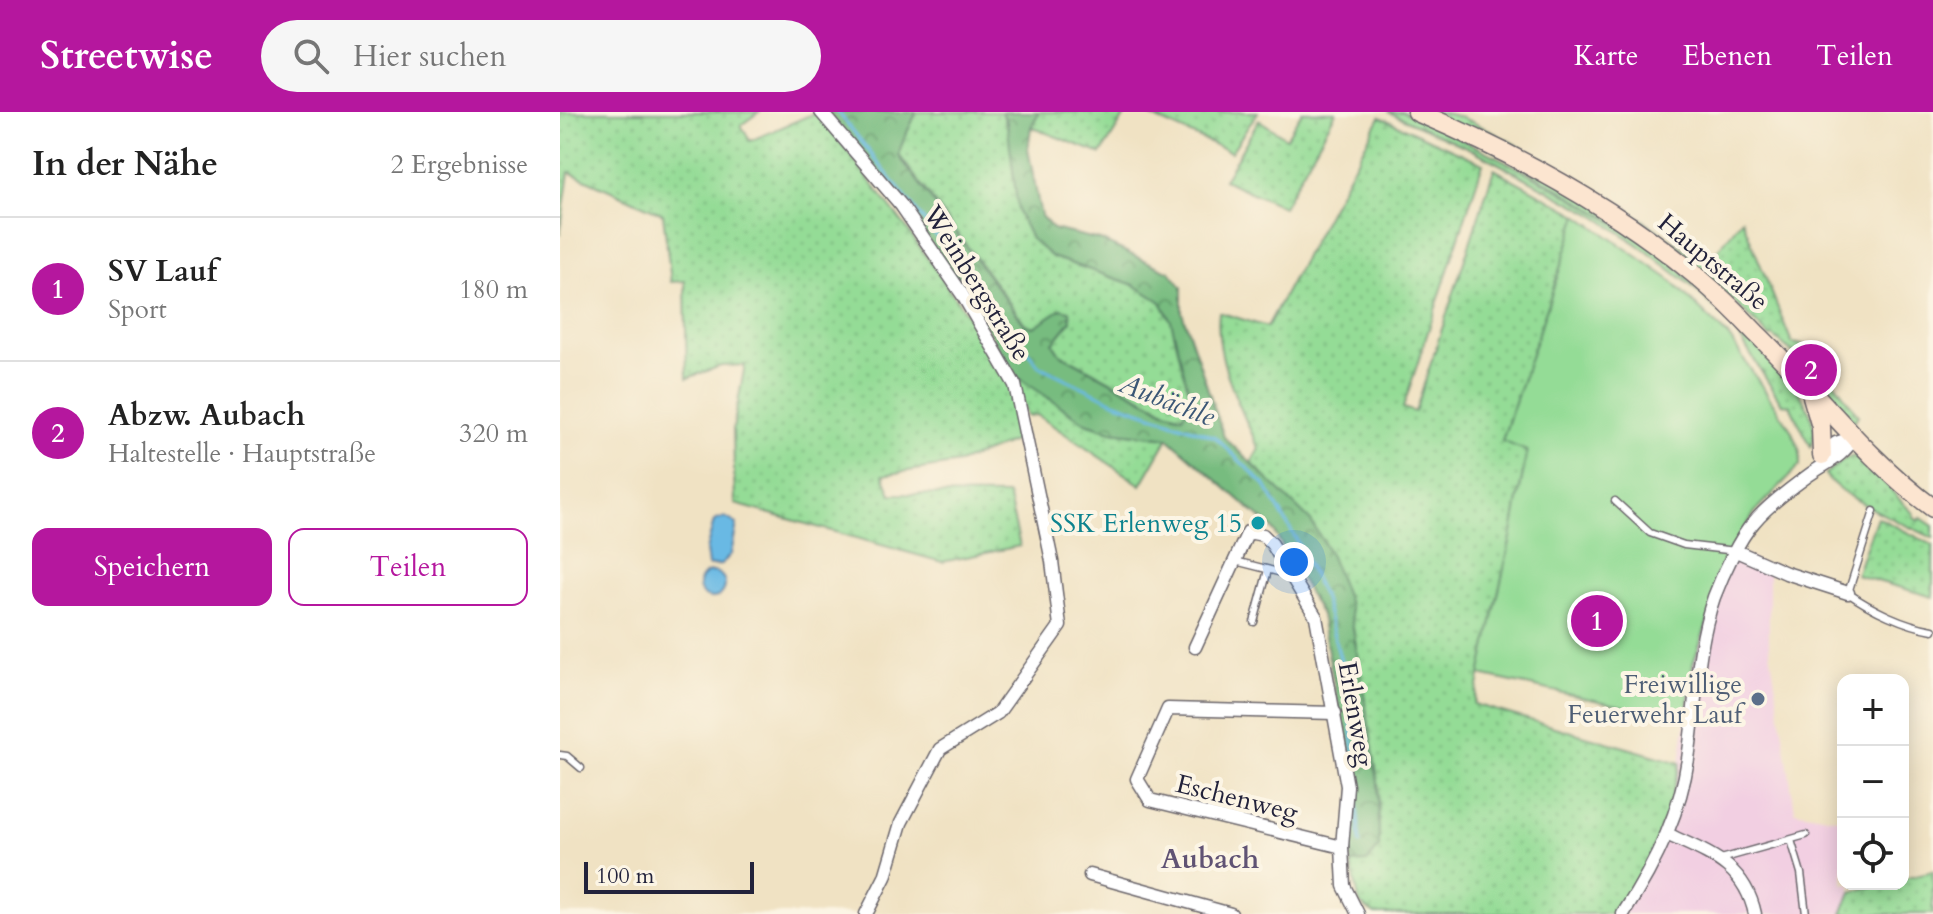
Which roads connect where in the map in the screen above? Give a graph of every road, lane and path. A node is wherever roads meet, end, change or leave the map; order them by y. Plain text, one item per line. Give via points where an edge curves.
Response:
1 (821, 112) edge
2 (1417, 112) edge
3 (1810, 389) junction
4 (1855, 437) junction
5 (1822, 455) junction
6 (1811, 474) junction
7 (1615, 501) dead end
8 (1933, 508) edge
9 (1874, 511) dead end
10 (1736, 551) junction
11 (1235, 561) junction
12 (1268, 570) junction
13 (1290, 575) junction
14 (1848, 593) junction
15 (1254, 622) dead end
16 (1933, 630) edge
17 (1195, 647) dead end
18 (1335, 713) junction
19 (560, 755) edge
20 (581, 768) dead end
21 (1667, 834) junction
22 (1806, 835) dead end
23 (1791, 840) junction
24 (1342, 847) junction
25 (1721, 859) junction
26 (1090, 875) dead end
27 (866, 914) edge
28 (1231, 914) edge
29 (1358, 914) edge
30 (1623, 914) edge
31 (1755, 914) edge
32 (1806, 914) edge

1 - 27 street, Weinbergstraße via 901,205 1015,385 1052,561 1060,626 998,713 940,749 901,823 885,877
2 - 3 main road, Hauptstraße via 1553,180 1652,242 1699,278
3 - 4 main road, Hauptstraße
3 - 5 main road via 1821,427
4 - 5 street
4 - 6 street via 1845,452
4 - 8 main road, Hauptstraße
5 - 6 street
6 - 10 street via 1753,523
7 - 10 lane via 1650,533 1684,545
9 - 14 lane
10 - 14 street
10 - 21 street via 1714,597 1697,669 1688,762
11 - 12 lane
11 - 13 street, Erlenweg via 1248,532 1263,535
11 - 17 street
12 - 13 lane
12 - 15 lane
13 - 18 street, Erlenweg via 1316,617
14 - 16 lane via 1886,614
18 - 24 street, Erlenweg via 1347,786
18 - 24 street, Eschenweg via 1168,709 1137,779 1150,800
19 - 20 lane
21 - 25 street
21 - 30 street
22 - 23 lane
23 - 25 lane
23 - 32 lane
24 - 29 street, Erlenweg via 1344,886
25 - 31 street via 1741,878
26 - 28 street

